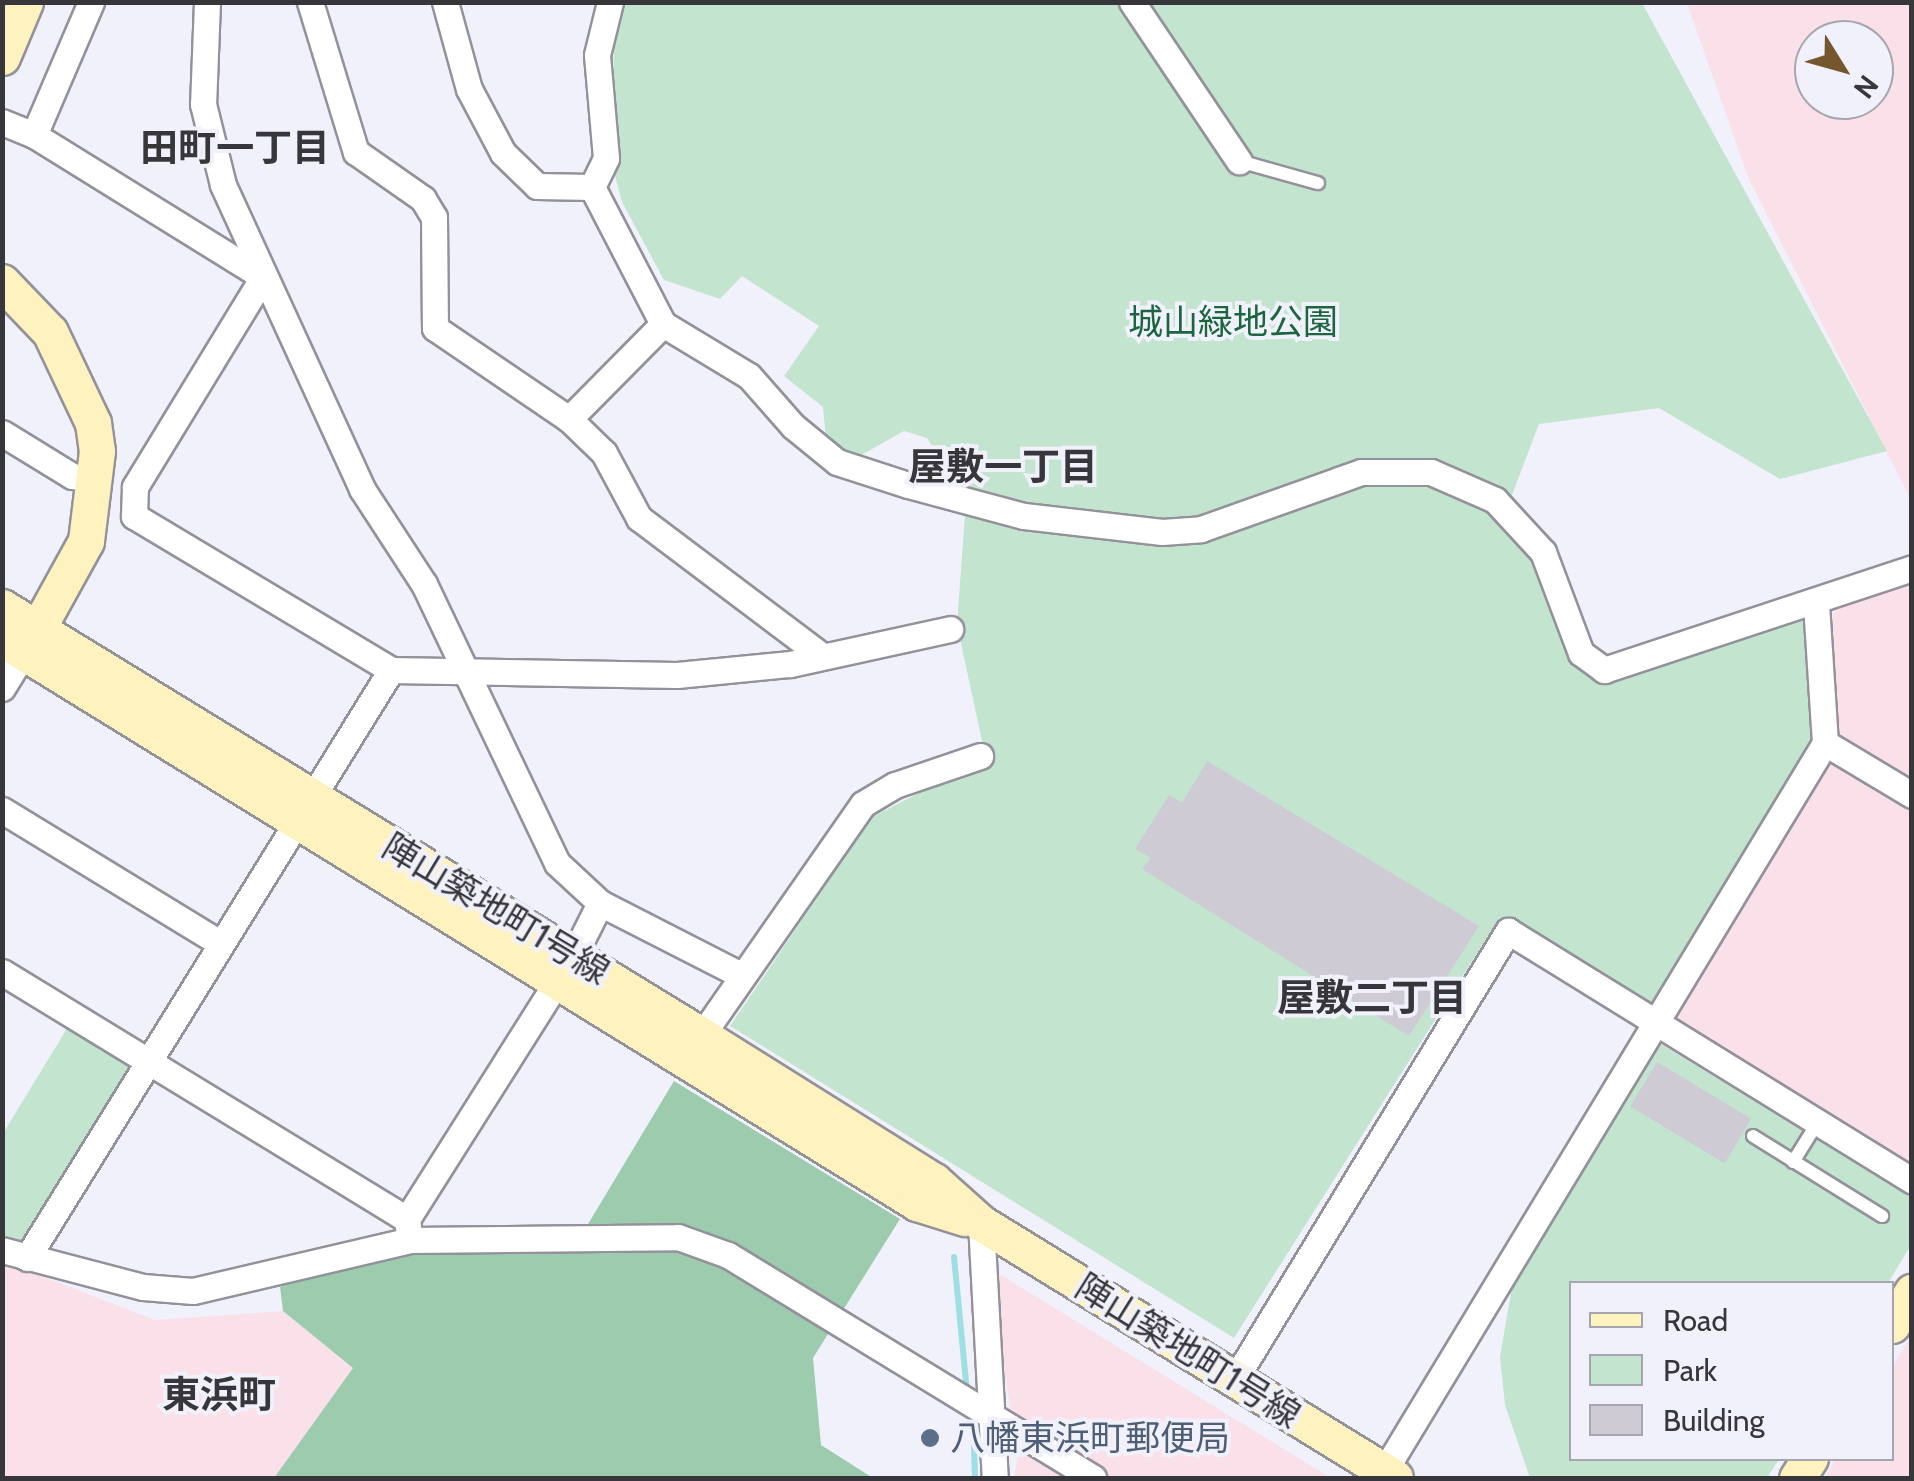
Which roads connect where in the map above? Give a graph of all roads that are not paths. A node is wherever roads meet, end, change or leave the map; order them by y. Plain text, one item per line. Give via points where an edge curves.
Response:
1 (25, 2) edge
2 (91, 2) edge
3 (208, 2) edge
4 (310, 2) edge
5 (446, 2) edge
6 (610, 2) edge
7 (1132, 2) edge
8 (2, 57) edge
9 (2, 122) edge
10 (34, 135) junction
11 (1240, 161) joint
12 (1318, 183) dead end
13 (592, 187) junction
14 (263, 277) junction
15 (2, 282) edge
16 (663, 324) junction
17 (569, 419) junction
18 (2, 433) edge
19 (96, 480) junction
20 (1912, 568) edge
21 (1816, 604) junction
22 (2, 607) edge
23 (950, 629) dead end
24 (21, 640) edge
25 (821, 655) junction
26 (390, 670) junction
27 (468, 673) junction
28 (2, 688) edge
29 (1825, 743) junction
30 (980, 756) dead end
31 (1912, 796) edge
32 (301, 807) junction
33 (2, 810) edge
34 (600, 902) junction
35 (218, 942) junction
36 (565, 966) junction
37 (2, 972) edge
38 (741, 975) junction
39 (1651, 1024) junction
40 (694, 1046) junction
41 (148, 1060) junction
42 (1816, 1125) junction
43 (1753, 1136) dead end
44 (1793, 1162) junction
45 (1912, 1181) edge
46 (1882, 1216) dead end
47 (981, 1223) junction
48 (408, 1230) junction
49 (15, 1254) edge
50 (1912, 1292) edge
51 (1894, 1321) edge
52 (1235, 1380) junction
53 (990, 1415) junction
54 (1386, 1476) edge
55 (995, 1478) edge
56 (1093, 1478) edge

1 - 8 street
2 - 10 street
3 - 14 street via 203,104 223,184
4 - 17 street via 356,152 423,200 434,217 435,328
5 - 13 street via 469,89 503,153 537,186
6 - 13 street via 597,55 606,158
7 - 11 street
9 - 10 street
10 - 14 street
11 - 12 lane
13 - 16 street
14 - 26 street via 134,487 134,516
14 - 27 street via 362,489 424,584
15 - 19 street via 50,332 76,382 93,423
16 - 17 street
16 - 21 street via 749,376 793,426 837,462 1024,516 1162,532 1202,529 1362,472 1431,472 1495,500 1543,552 1581,653 1604,670
17 - 25 street via 604,454 639,518
18 - 19 street via 72,476
19 - 24 street via 86,541
20 - 21 street
21 - 29 street
22 - 24 street, 陣山築地町1号線
23 - 25 street
24 - 28 street
24 - 32 street, 陣山築地町1号線
25 - 27 street via 678,675
26 - 27 street
26 - 32 street
27 - 34 street via 557,862
29 - 31 street
29 - 39 street
30 - 38 street via 896,785 863,804
32 - 35 street
32 - 36 street, 陣山築地町1号線
33 - 35 street
34 - 36 street
34 - 38 street
35 - 41 street
36 - 40 street, 陣山築地町1号線
36 - 48 street
37 - 41 street
38 - 40 street
39 - 42 street
39 - 52 street via 1508,931
39 - 54 street
40 - 47 street, 陣山築地町1号線 via 917,1202
41 - 48 street
41 - 49 street
42 - 44 lane
42 - 45 street
43 - 44 lane
44 - 46 lane
47 - 52 street, 陣山築地町1号線
47 - 53 street
48 - 49 street via 193,1291 143,1287
48 - 53 street via 678,1237 728,1255
50 - 51 street
52 - 54 street, 陣山築地町1号線
53 - 55 street
53 - 56 street

